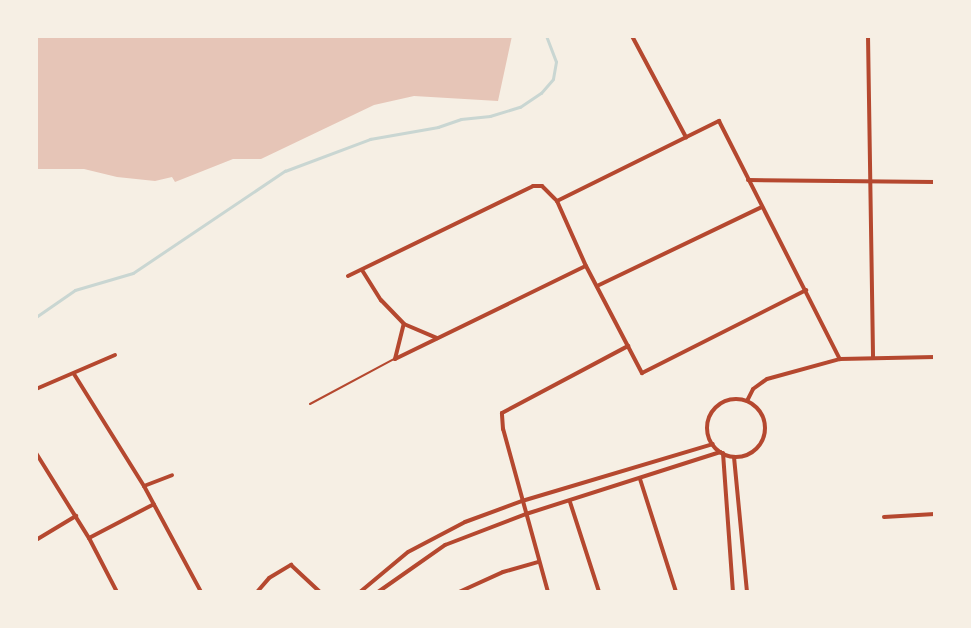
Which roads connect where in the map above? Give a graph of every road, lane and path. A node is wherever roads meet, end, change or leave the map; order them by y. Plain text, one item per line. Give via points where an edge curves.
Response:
1 (632, 36) edge
2 (868, 36) edge
3 (686, 138) junction
4 (748, 180) junction
5 (870, 181) junction
6 (935, 182) edge
7 (557, 201) junction
8 (762, 206) junction
9 (586, 266) junction
10 (362, 270) junction
11 (348, 276) dead end
12 (597, 286) junction
13 (806, 290) junction
14 (404, 324) junction
15 (437, 338) junction
16 (628, 346) junction
17 (115, 355) dead end
18 (873, 357) junction
19 (935, 357) edge
20 (395, 359) junction
21 (840, 359) junction
22 (74, 374) junction
23 (36, 389) edge
24 (747, 401) junction
25 (310, 404) dead end
26 (713, 444) junction
27 (36, 453) edge
28 (722, 453) junction
29 (734, 457) junction
30 (172, 475) dead end
31 (640, 480) junction
32 (144, 486) junction
33 (522, 501) junction
34 (570, 502) junction
35 (154, 504) junction
36 (526, 514) junction
37 (935, 514) edge
38 (76, 516) junction
39 (884, 517) dead end
40 (89, 538) junction
41 (36, 540) edge
42 (539, 562) junction
43 (117, 592) edge
44 (202, 592) edge
45 (258, 592) edge
46 (320, 592) edge
47 (360, 592) edge
48 (378, 592) edge
49 (459, 592) edge
50 (548, 592) edge
51 (599, 592) edge
52 (676, 592) edge
53 (733, 592) edge
54 (747, 592) edge

1 - 3 street
2 - 5 street
3 - 4 street via 720,121
3 - 7 street
4 - 5 street
4 - 8 street
5 - 6 street
5 - 18 street
7 - 9 street
7 - 10 street via 542,186 533,186
8 - 12 street
8 - 13 street
9 - 12 street
9 - 15 street
10 - 11 street
10 - 14 street via 382,300
12 - 16 street
13 - 16 street via 642,373
13 - 21 street
14 - 15 street
14 - 20 street
15 - 20 street
16 - 33 street via 502,412 503,429
17 - 22 street
18 - 19 street
18 - 21 street
20 - 25 lane
21 - 24 street via 767,379 753,389
22 - 23 street
22 - 32 street
24 - 26 street via 729,400 714,410 708,427
24 - 29 street via 761,413 763,438 752,452
26 - 28 street
26 - 33 street
27 - 38 street
28 - 29 street
28 - 31 street
28 - 53 street
29 - 54 street
30 - 32 street
31 - 34 street
31 - 52 street
32 - 35 street
33 - 36 street
33 - 47 street via 430,539 408,552
34 - 36 street
34 - 51 street
35 - 40 street
35 - 44 street
36 - 42 street
36 - 48 street via 445,545
37 - 39 street
38 - 40 street
38 - 41 street
40 - 43 street
42 - 49 street via 503,572
42 - 50 street
45 - 46 street via 269,578 291,565

